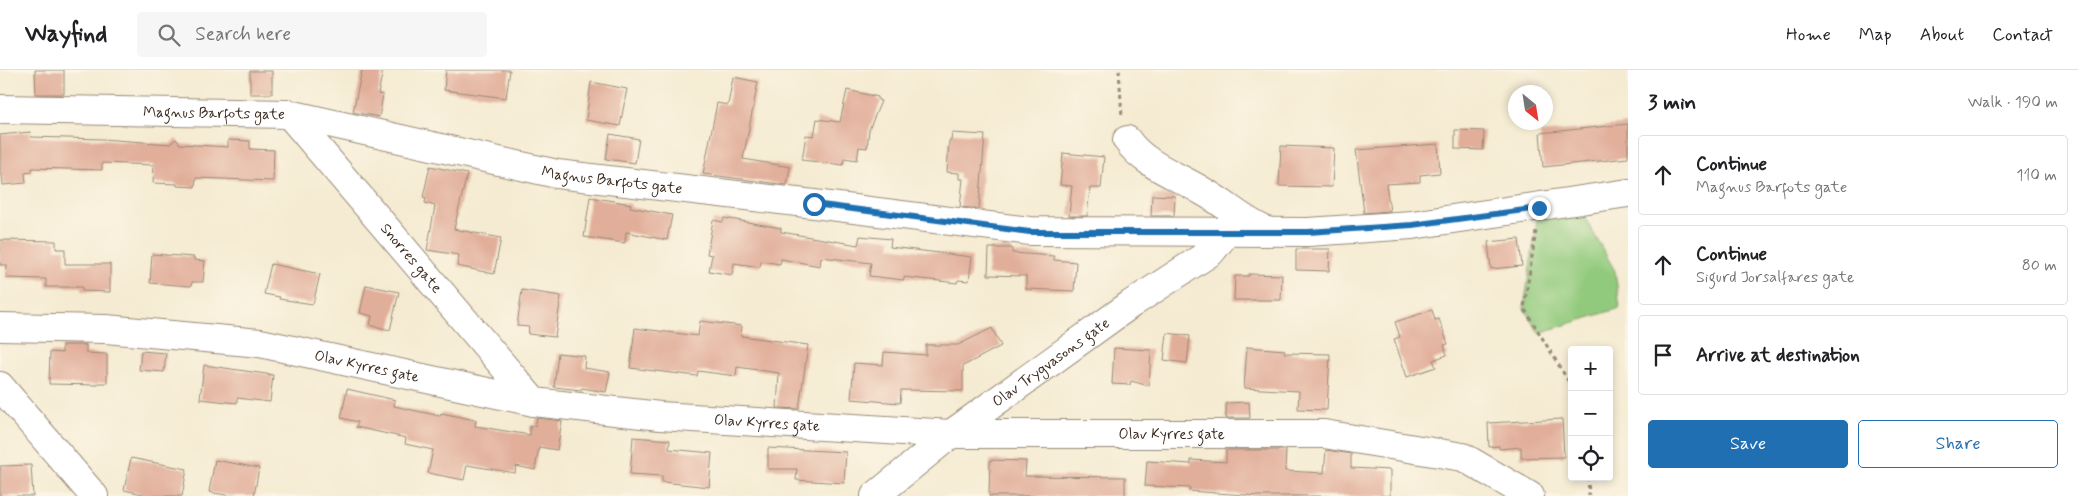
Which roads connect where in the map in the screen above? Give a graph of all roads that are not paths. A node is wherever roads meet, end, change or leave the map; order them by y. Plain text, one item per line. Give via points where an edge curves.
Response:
1 (0, 110) edge
2 (289, 114) junction
3 (1127, 140) road end
4 (1628, 193) edge
5 (1227, 232) junction
6 (1269, 232) junction
7 (0, 327) edge
8 (0, 386) edge
9 (534, 402) junction
10 (951, 434) junction
11 (94, 496) edge
12 (876, 496) edge
13 (1530, 496) edge

1 - 2 street, Magnus Barfots gate
2 - 5 street, Magnus Barfots gate via 556,174 1030,232
2 - 9 street, Snorres gate
3 - 6 street via 1152,163
4 - 6 street, Magnus Barfots gate via 1412,225
5 - 6 street, Magnus Barfots gate
5 - 10 street, Olav Trygvasons gate via 1211,252 1131,304
7 - 9 street, Olav Kyrres gate via 106,329 260,343
8 - 11 street
9 - 10 street, Olav Kyrres gate via 660,416
10 - 12 street, Olav Trygvasons gate
10 - 13 street, Olav Kyrres gate via 1324,434 1463,457

